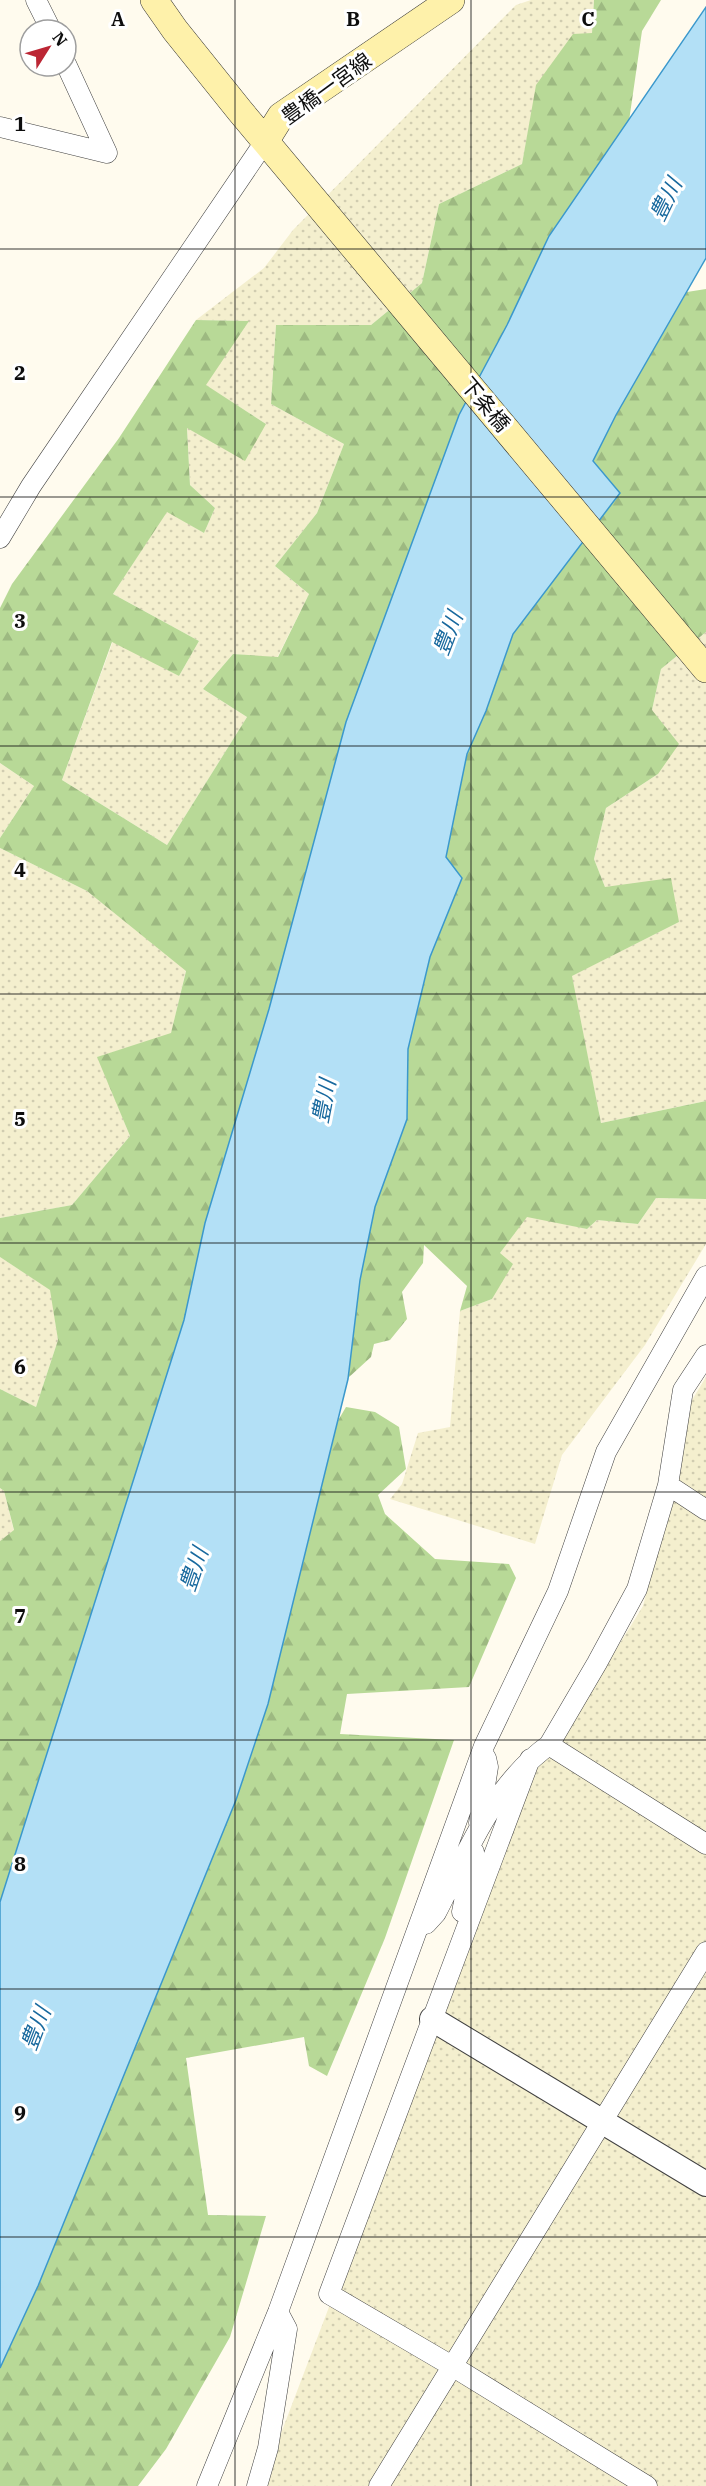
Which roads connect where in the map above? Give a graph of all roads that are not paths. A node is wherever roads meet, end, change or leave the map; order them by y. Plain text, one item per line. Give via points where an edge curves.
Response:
1 (36, 0) edge
2 (154, 0) edge
3 (451, 0) edge
4 (45, 18) edge
5 (72, 78) edge
6 (2, 122) edge
7 (266, 140) junction
8 (0, 538) edge
9 (706, 669) edge
10 (706, 1276) edge
11 (706, 1354) edge
12 (668, 1485) junction
13 (706, 1510) edge
14 (549, 1745) junction
15 (484, 1746) junction
16 (530, 1759) junction
17 (478, 1831) junction
18 (706, 1844) edge
19 (415, 1935) junction
20 (706, 1952) edge
21 (452, 1967) junction
22 (432, 2019) junction
23 (602, 2122) junction
24 (706, 2184) edge
25 (278, 2312) junction
26 (452, 2366) junction
27 (207, 2486) edge
28 (256, 2486) edge
29 (379, 2486) edge
30 (647, 2486) edge

1 - 4 street
2 - 7 main road, 豊橋一宮線
3 - 7 main road, 豊橋一宮線 via 281,116
5 - 6 street via 106,153
7 - 8 street via 31,486
7 - 9 main road, 下条橋
10 - 15 street via 606,1452 558,1591
11 - 12 street via 683,1390
12 - 13 street
12 - 14 street via 637,1589
14 - 16 street
14 - 18 street
15 - 17 street via 488,1767
15 - 19 street
16 - 17 street via 509,1781
16 - 21 street
17 - 19 street via 436,1912
17 - 21 street
19 - 25 street
20 - 23 street
21 - 22 street
22 - 23 street
22 - 26 street via 329,2294
23 - 24 street
23 - 26 street
25 - 27 street
25 - 28 street via 287,2329 268,2448
26 - 29 street
26 - 30 street

